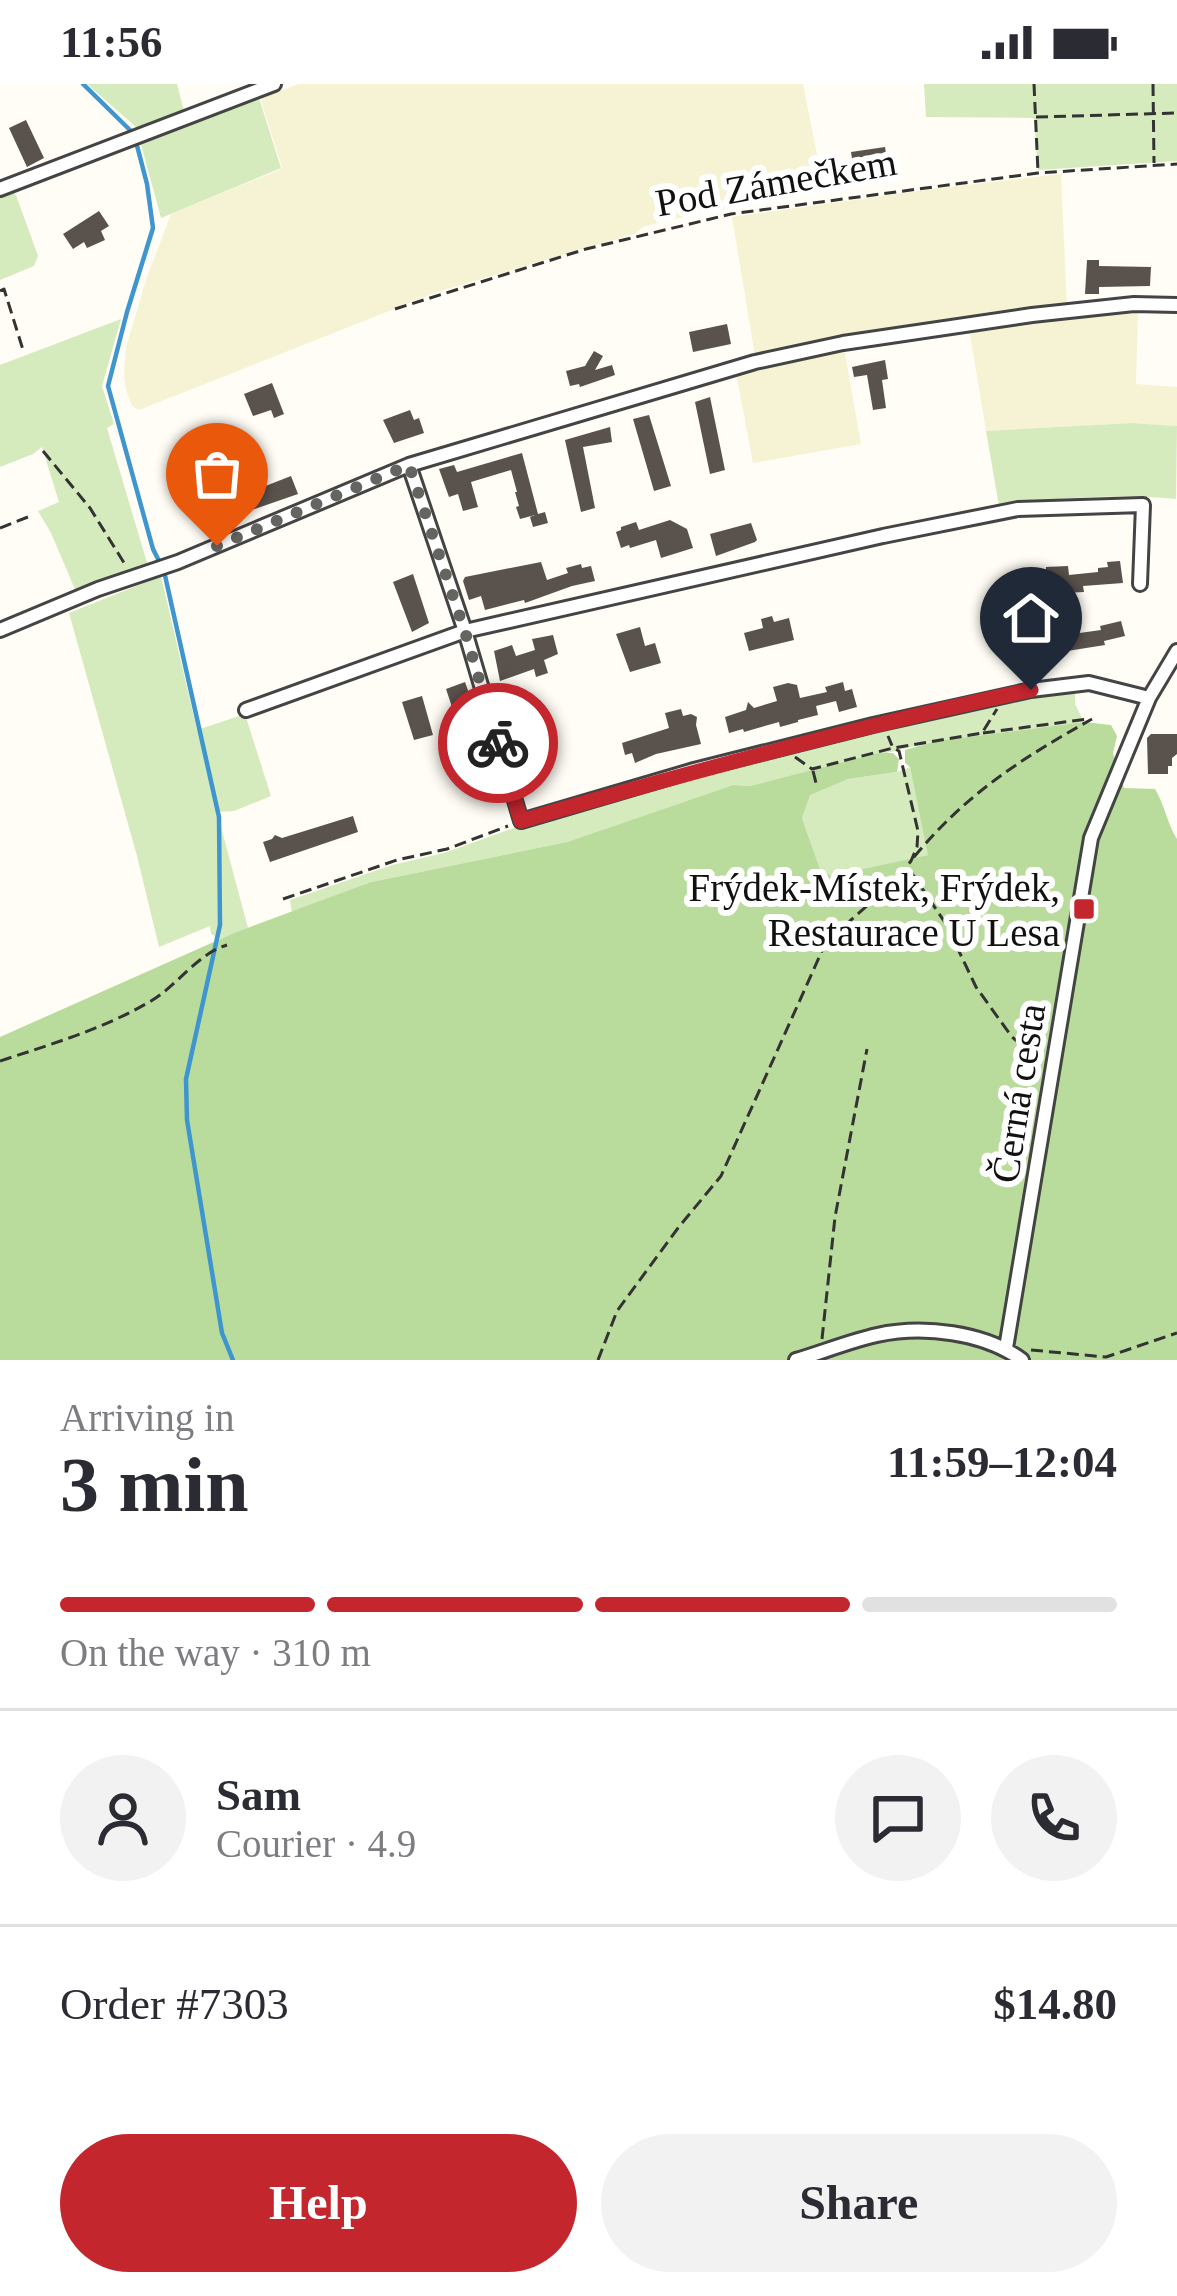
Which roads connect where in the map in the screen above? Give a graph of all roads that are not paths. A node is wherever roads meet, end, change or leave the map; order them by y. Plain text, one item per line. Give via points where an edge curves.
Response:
1 (274, 84) edge
2 (0, 189) edge
3 (1177, 305) edge
4 (409, 465) junction
5 (1140, 584) dead end
6 (0, 630) edge
7 (465, 632) junction
8 (1177, 651) edge
9 (1149, 698) junction
10 (246, 710) dead end
11 (1006, 1348) junction
12 (796, 1360) edge
13 (1022, 1360) edge

1 - 2 street
3 - 4 street via 1032,315 843,343
4 - 6 street
4 - 7 street
5 - 7 street via 1143,505 1018,509
7 - 9 street via 521,821 1003,696 1089,683
7 - 10 street
8 - 9 street, Černá cesta
9 - 11 street, Černá cesta via 1091,838
11 - 12 street via 921,1331
11 - 13 street

